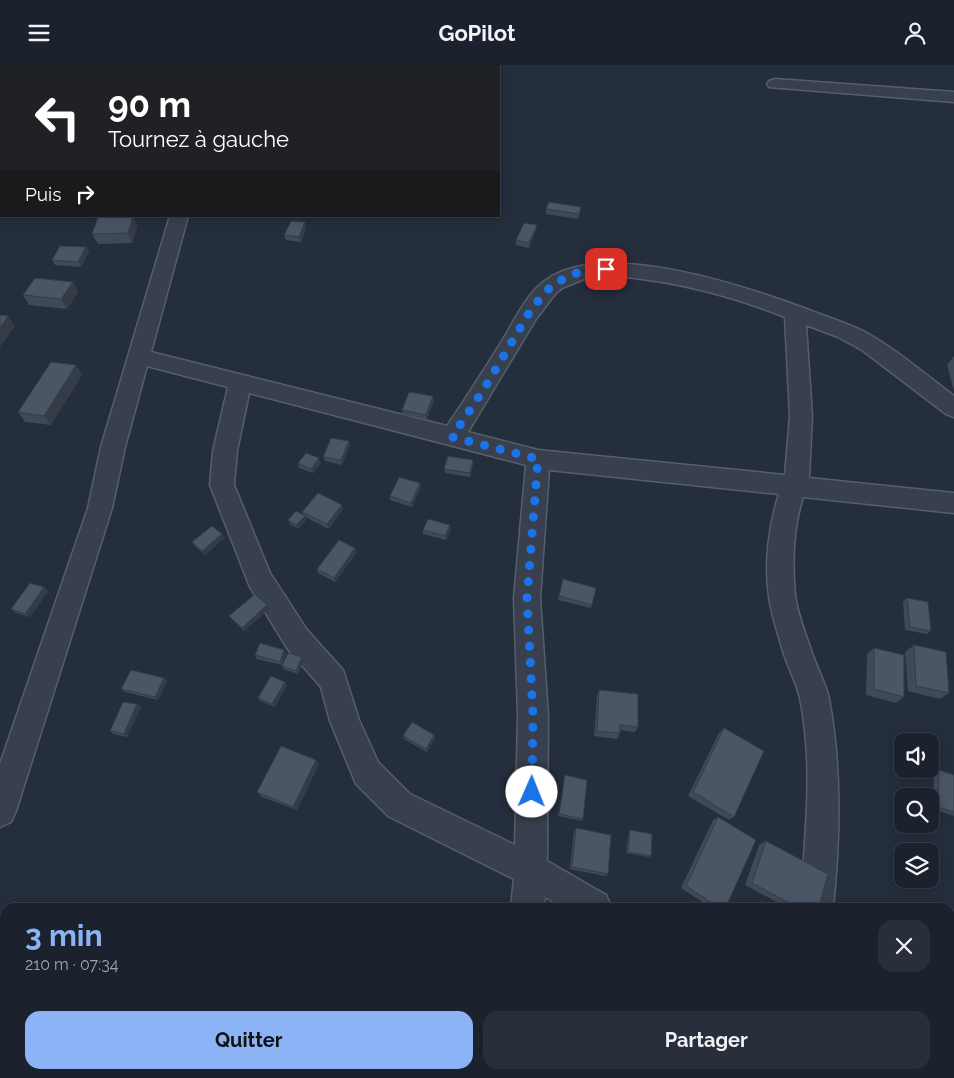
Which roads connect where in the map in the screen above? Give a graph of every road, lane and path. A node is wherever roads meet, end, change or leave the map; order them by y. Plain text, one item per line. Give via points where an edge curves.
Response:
1 (775, 84) dead end
2 (954, 97) edge
3 (179, 217) edge
4 (795, 313) junction
5 (138, 356) junction
6 (240, 383) junction
7 (954, 408) edge
8 (452, 437) junction
9 (538, 459) junction
10 (795, 487) junction
11 (954, 503) edge
12 (6, 774) edge
13 (0, 811) edge
14 (531, 870) junction
15 (527, 903) edge
16 (587, 903) edge
17 (817, 903) edge

1 - 2 street
3 - 5 street
4 - 7 street via 855,337 889,356
4 - 8 street via 754,297 654,273 606,269 577,273 553,284 532,308
4 - 10 street via 801,416
5 - 6 street
5 - 12 street via 100,508
6 - 8 street
6 - 14 street via 222,485 259,579 297,639 333,680 345,721 367,773 399,805
8 - 9 street
9 - 10 street
9 - 14 street via 527,598 533,715
10 - 11 street
10 - 17 street via 785,514 781,544 782,596 814,697 821,747 822,830
12 - 13 street
14 - 15 street
14 - 16 street

